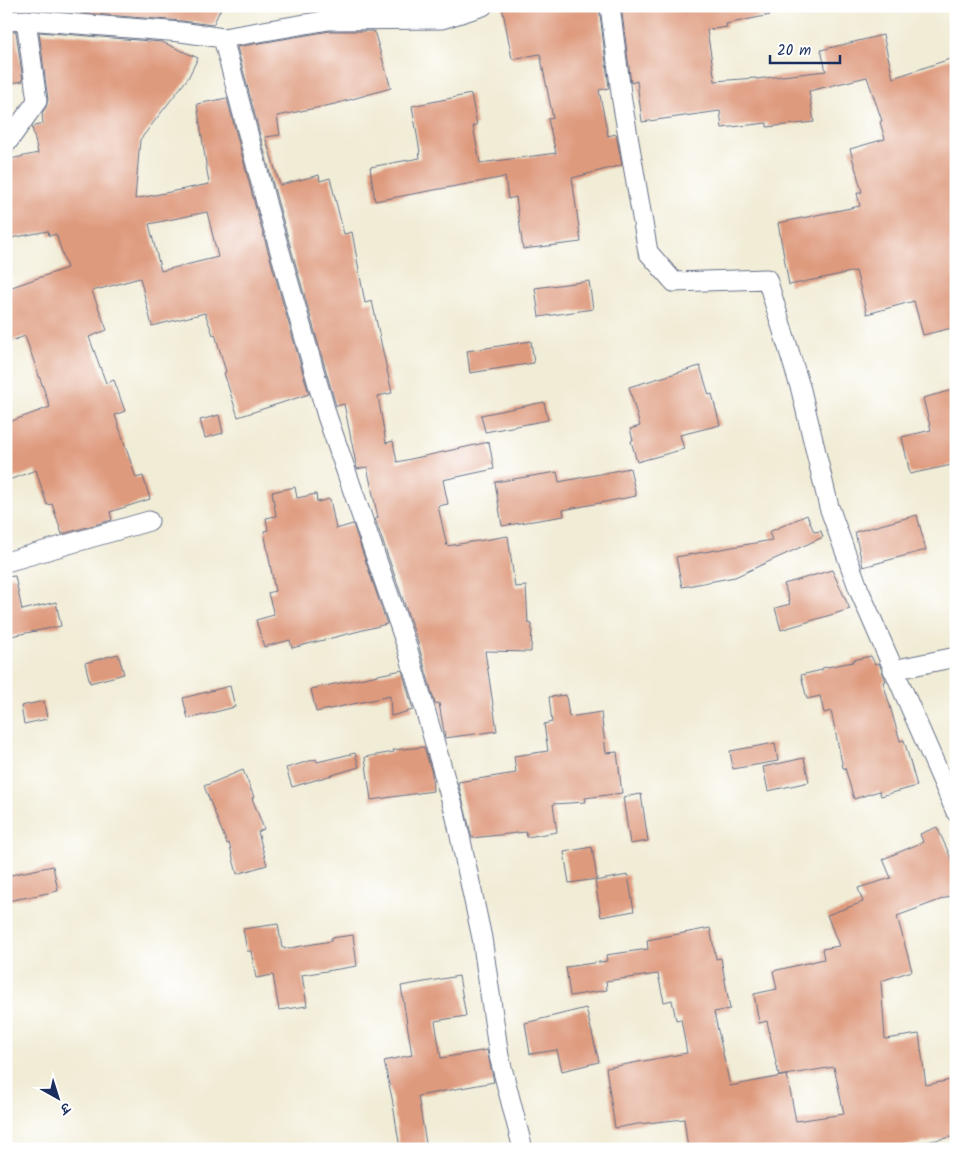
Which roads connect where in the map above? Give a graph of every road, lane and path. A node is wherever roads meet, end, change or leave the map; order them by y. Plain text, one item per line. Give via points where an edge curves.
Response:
1 (483, 6) edge
2 (610, 6) edge
3 (26, 20) junction
4 (6, 21) edge
5 (222, 38) junction
6 (6, 144) edge
7 (149, 521) dead end
8 (6, 562) edge
9 (956, 657) edge
10 (893, 670) junction
11 (956, 812) edge
12 (523, 1149) edge

1 - 5 street via 442,19 329,20
2 - 10 street via 648,252 674,282 767,278 802,390 829,507
3 - 4 street
3 - 5 street
3 - 6 street via 37,100
5 - 12 street via 327,416 408,647 455,813 482,938 499,1056
7 - 8 street
9 - 10 street
10 - 11 street

